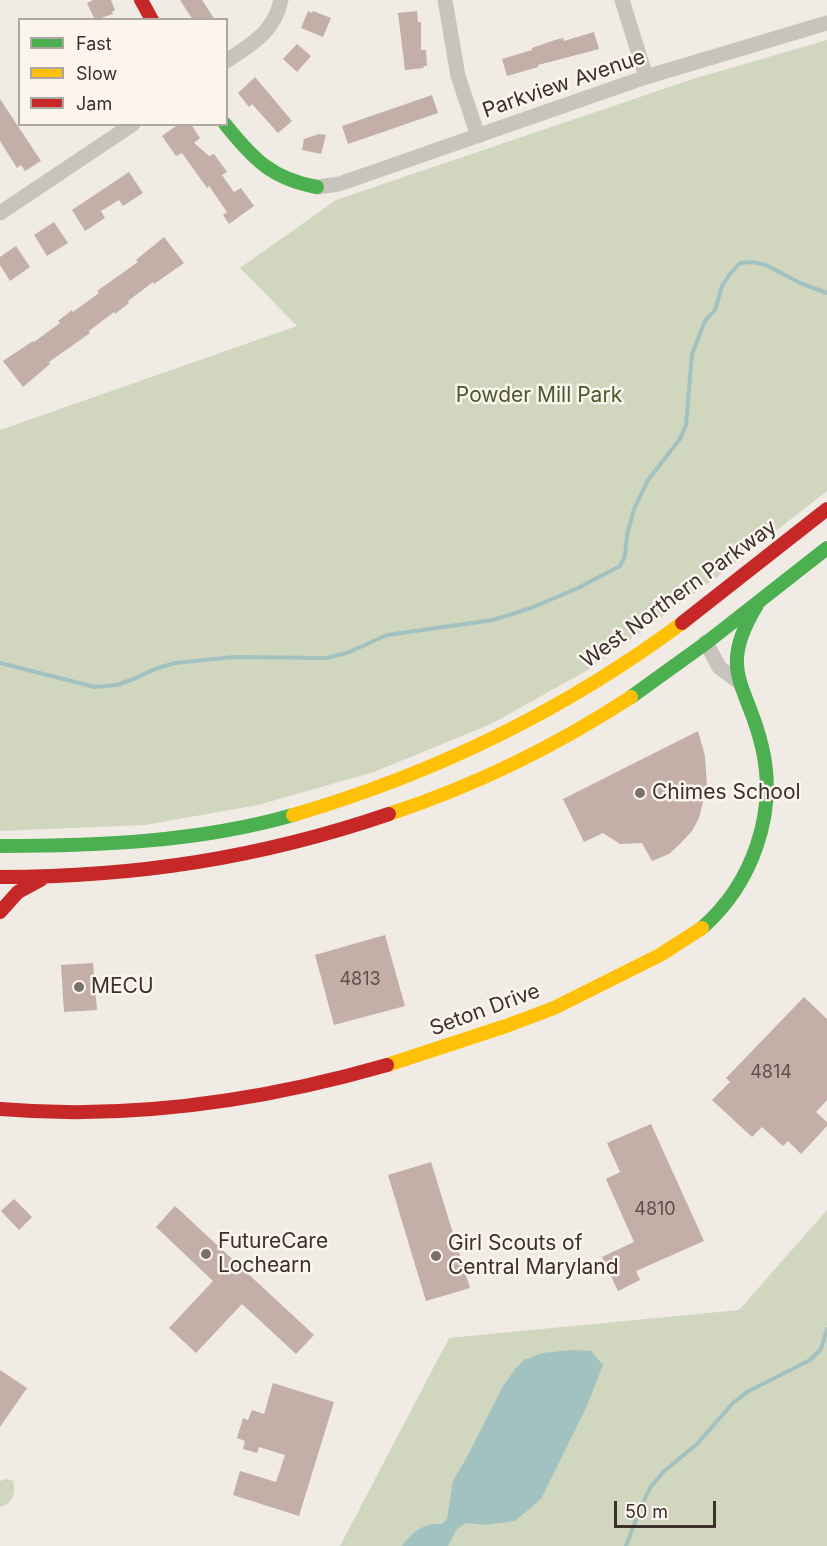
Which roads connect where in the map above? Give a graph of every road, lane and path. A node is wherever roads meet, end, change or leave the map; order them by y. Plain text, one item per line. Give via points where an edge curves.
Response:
1 (141, 0) edge
2 (281, 0) edge
3 (445, 0) edge
4 (622, 0) edge
5 (151, 18) edge
6 (827, 23) edge
7 (228, 60) edge
8 (646, 77) junction
9 (130, 126) edge
10 (227, 126) edge
11 (478, 136) junction
12 (317, 188) joint
13 (1, 208) edge
14 (827, 509) edge
15 (827, 548) edge
16 (759, 602) junction
17 (703, 626) junction
18 (739, 682) junction
19 (0, 846) edge
20 (0, 877) edge
21 (48, 877) junction
22 (0, 912) edge
23 (0, 1109) edge

1 - 5 main road
2 - 7 street via 269,28
3 - 11 street via 458,76
4 - 8 street
6 - 8 street, Parkview Avenue
8 - 11 street, Parkview Avenue
9 - 13 street
10 - 12 main road via 264,168 281,179
11 - 12 street, Parkview Avenue
14 - 17 main road, West Northern Parkway
15 - 16 main road, West Northern Parkway
16 - 17 main road, West Northern Parkway
16 - 18 main road, Seton Drive via 740,636
17 - 18 street, Seton Drive via 719,667
17 - 19 main road, West Northern Parkway via 511,729 431,766 317,809 262,823 169,838
17 - 21 main road, West Northern Parkway via 634,693 580,728 477,781 375,821 272,850 110,874
18 - 23 main road, Seton Drive via 765,759 762,827 750,864 731,897 713,917 690,937 644,964 552,1009 421,1055 353,1074 262,1094 185,1105 85,1113
20 - 21 main road, West Northern Parkway
21 - 22 main road via 18,892

